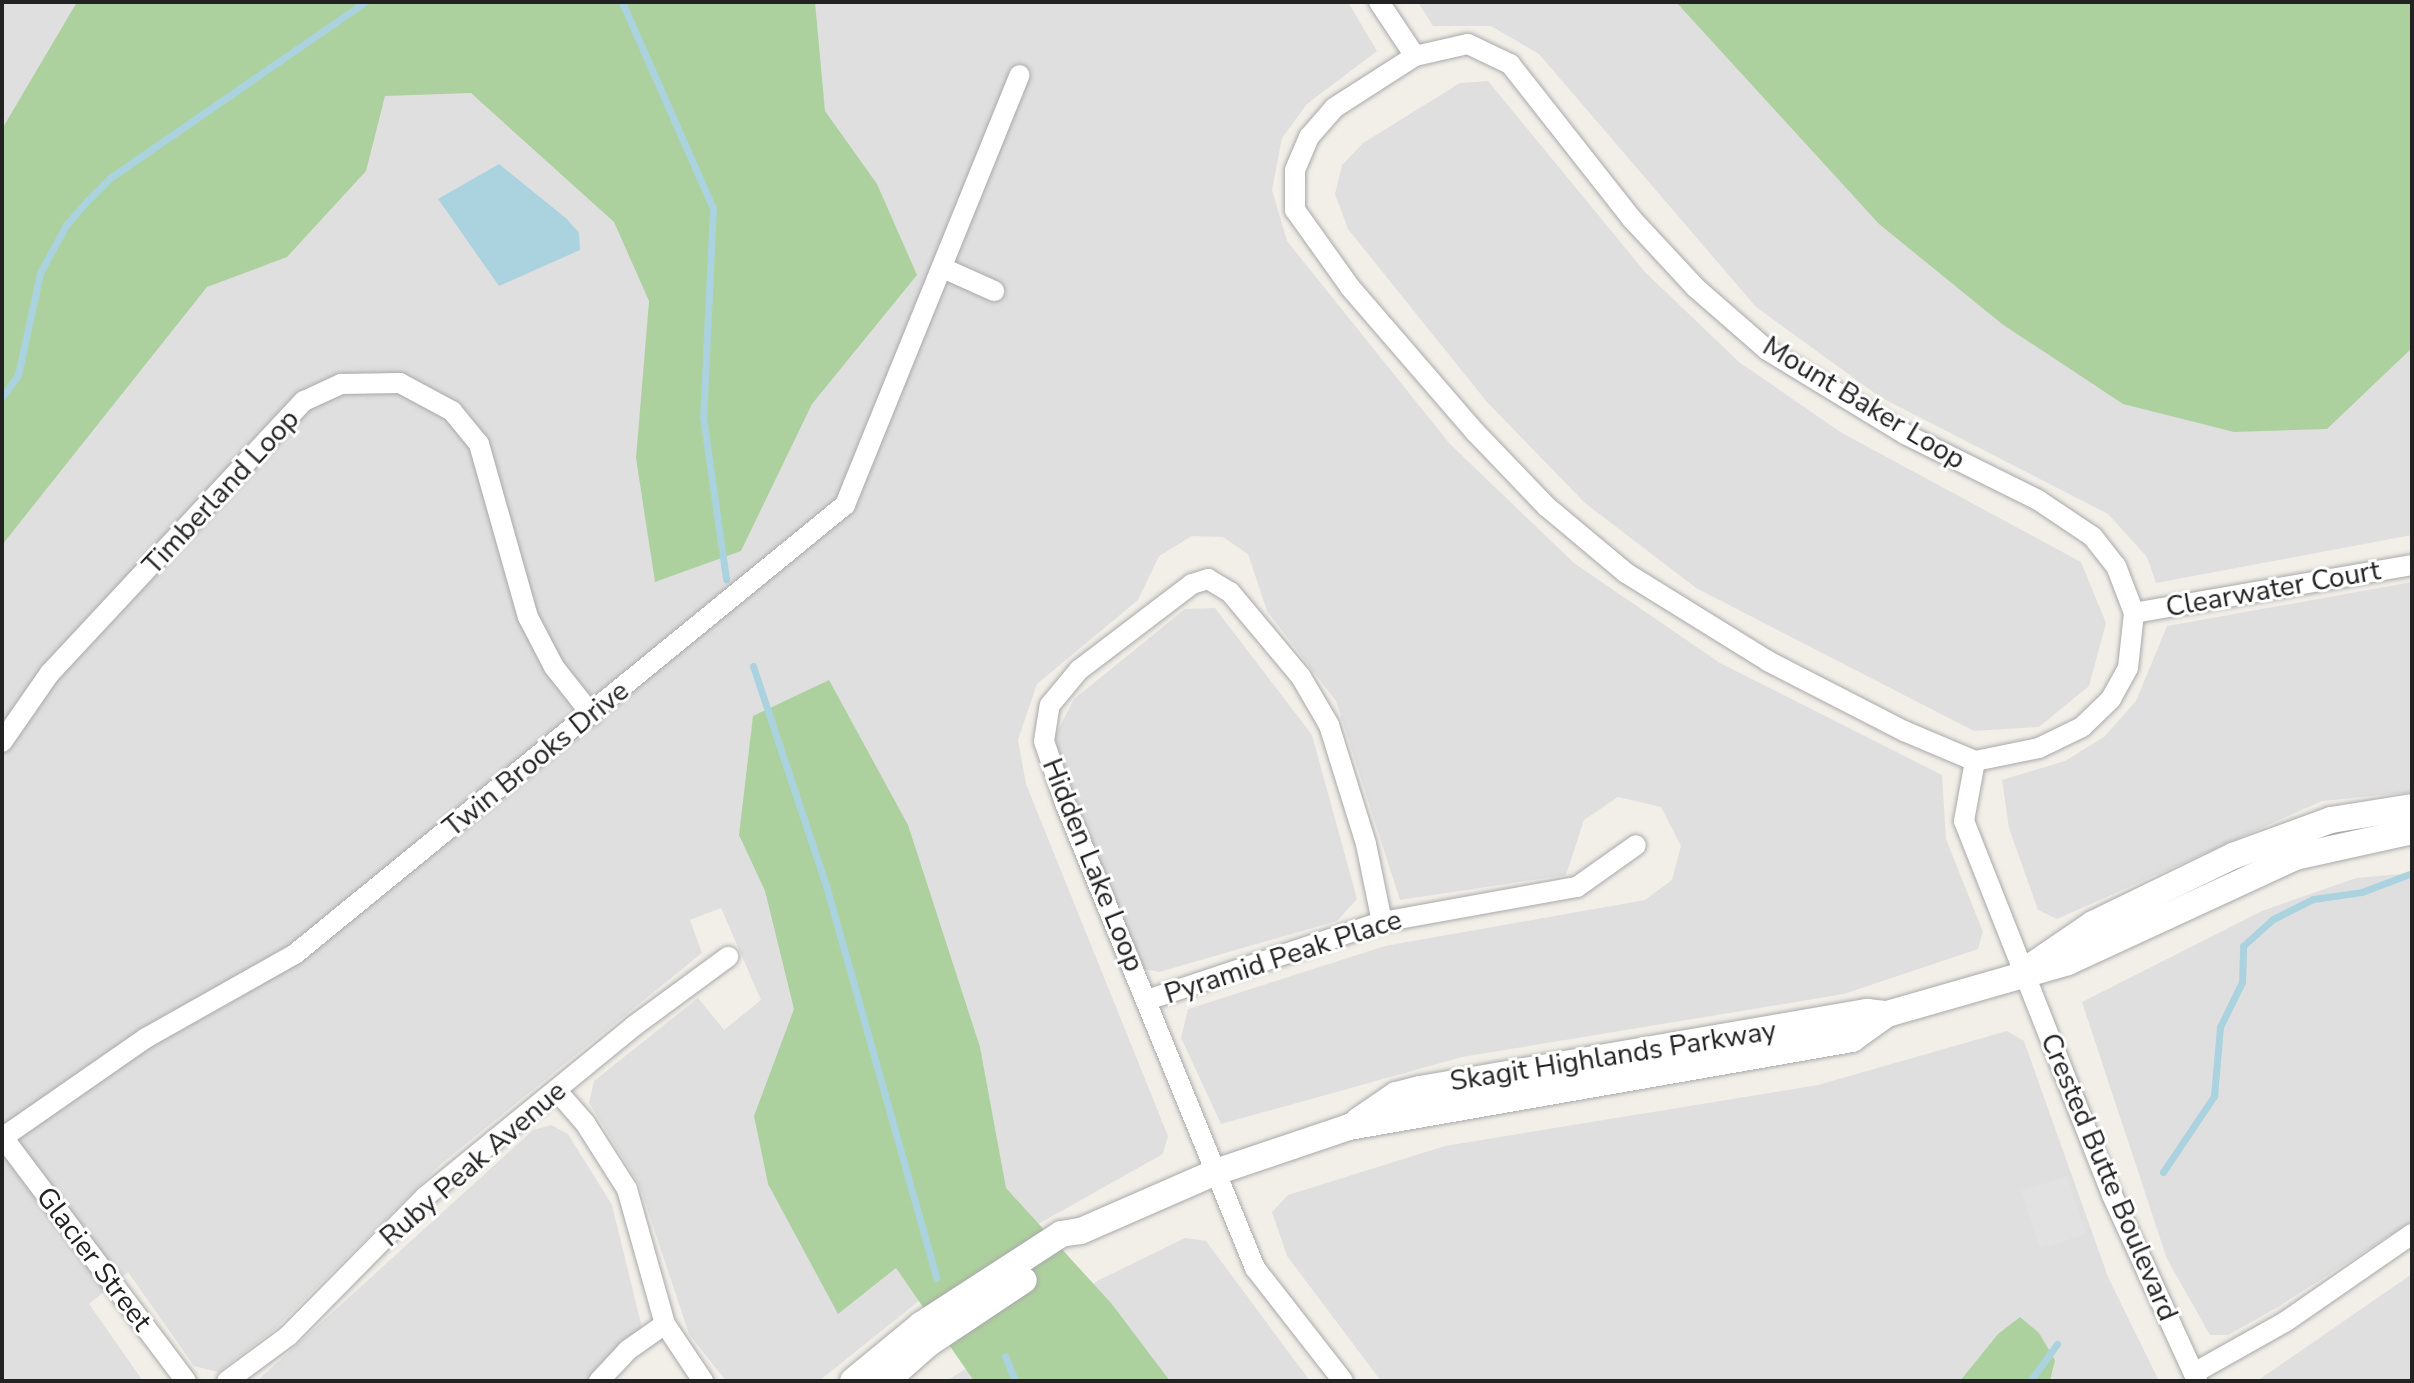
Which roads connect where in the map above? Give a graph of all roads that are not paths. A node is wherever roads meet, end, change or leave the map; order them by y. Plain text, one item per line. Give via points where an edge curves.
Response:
1 (1379, 2) edge
2 (1415, 56) junction
3 (1020, 75) dead end
4 (945, 269) junction
5 (994, 291) dead end
6 (2412, 565) edge
7 (2134, 613) junction
8 (592, 715) junction
9 (2, 742) edge
10 (1975, 761) junction
11 (2412, 807) edge
12 (2412, 831) edge
13 (1636, 845) dead end
14 (1382, 922) junction
15 (728, 957) dead end
16 (2024, 971) junction
17 (1147, 1000) junction
18 (557, 1091) junction
19 (2, 1137) edge
20 (1216, 1172) junction
21 (1081, 1231) junction
22 (2412, 1234) edge
23 (665, 1324) junction
24 (2196, 1377) edge
25 (186, 1381) edge
26 (227, 1381) edge
27 (599, 1381) edge
28 (703, 1381) edge
29 (853, 1381) edge
30 (886, 1381) edge
31 (1343, 1381) edge

1 - 2 street
2 - 7 street, Mount Baker Loop via 1468,44 1510,64 1631,218 1696,288 1767,350 1905,434 2071,520 2116,566
2 - 10 street, Mount Baker Loop via 1334,108 1309,137 1295,170 1295,210 1350,287 1485,443 1547,507 1626,573 1768,661
3 - 4 street, Twin Brooks Drive
4 - 5 street
4 - 8 street, Twin Brooks Drive via 845,505
6 - 7 street, Clearwater Court
7 - 10 street, Mount Baker Loop via 2128,668 2111,699 2082,727 2039,748
8 - 9 street, Timberland Loop via 554,667 528,617 479,444 452,411 400,383 341,384 304,401 50,673
8 - 19 street, Twin Brooks Drive via 295,954 146,1038
10 - 16 street via 1964,821
11 - 16 street, Skagit Highlands Parkway via 2331,820 2233,856 2093,924
12 - 16 street, Skagit Highlands Parkway via 2295,857 2068,962
13 - 14 street, Pyramid Peak Place via 1577,887
14 - 17 street, Pyramid Peak Place
14 - 17 street, Hidden Lake Loop via 1366,844 1329,725 1301,677 1230,592 1208,579 1192,584 1079,670 1050,705 1044,741
15 - 18 street, Ruby Peak Avenue via 705,969
16 - 20 street, Skagit Highlands Parkway via 1887,1014 1867,1012 1420,1089 1396,1095 1349,1127
16 - 24 street, Crested Butte Boulevard via 2112,1195
17 - 20 street, Pyramid Peak Place
18 - 23 street via 585,1123 627,1189
18 - 26 street, Ruby Peak Avenue via 425,1197 288,1336
19 - 25 street, Glacier Street
20 - 21 street, Skagit Highlands Parkway
20 - 31 street, Pyramid Peak Place via 1255,1268
21 - 29 street, Skagit Highlands Parkway via 1061,1234 921,1325
21 - 30 street, Skagit Highlands Parkway via 1059,1256 928,1344
22 - 24 street
23 - 27 street via 628,1350
23 - 28 street

